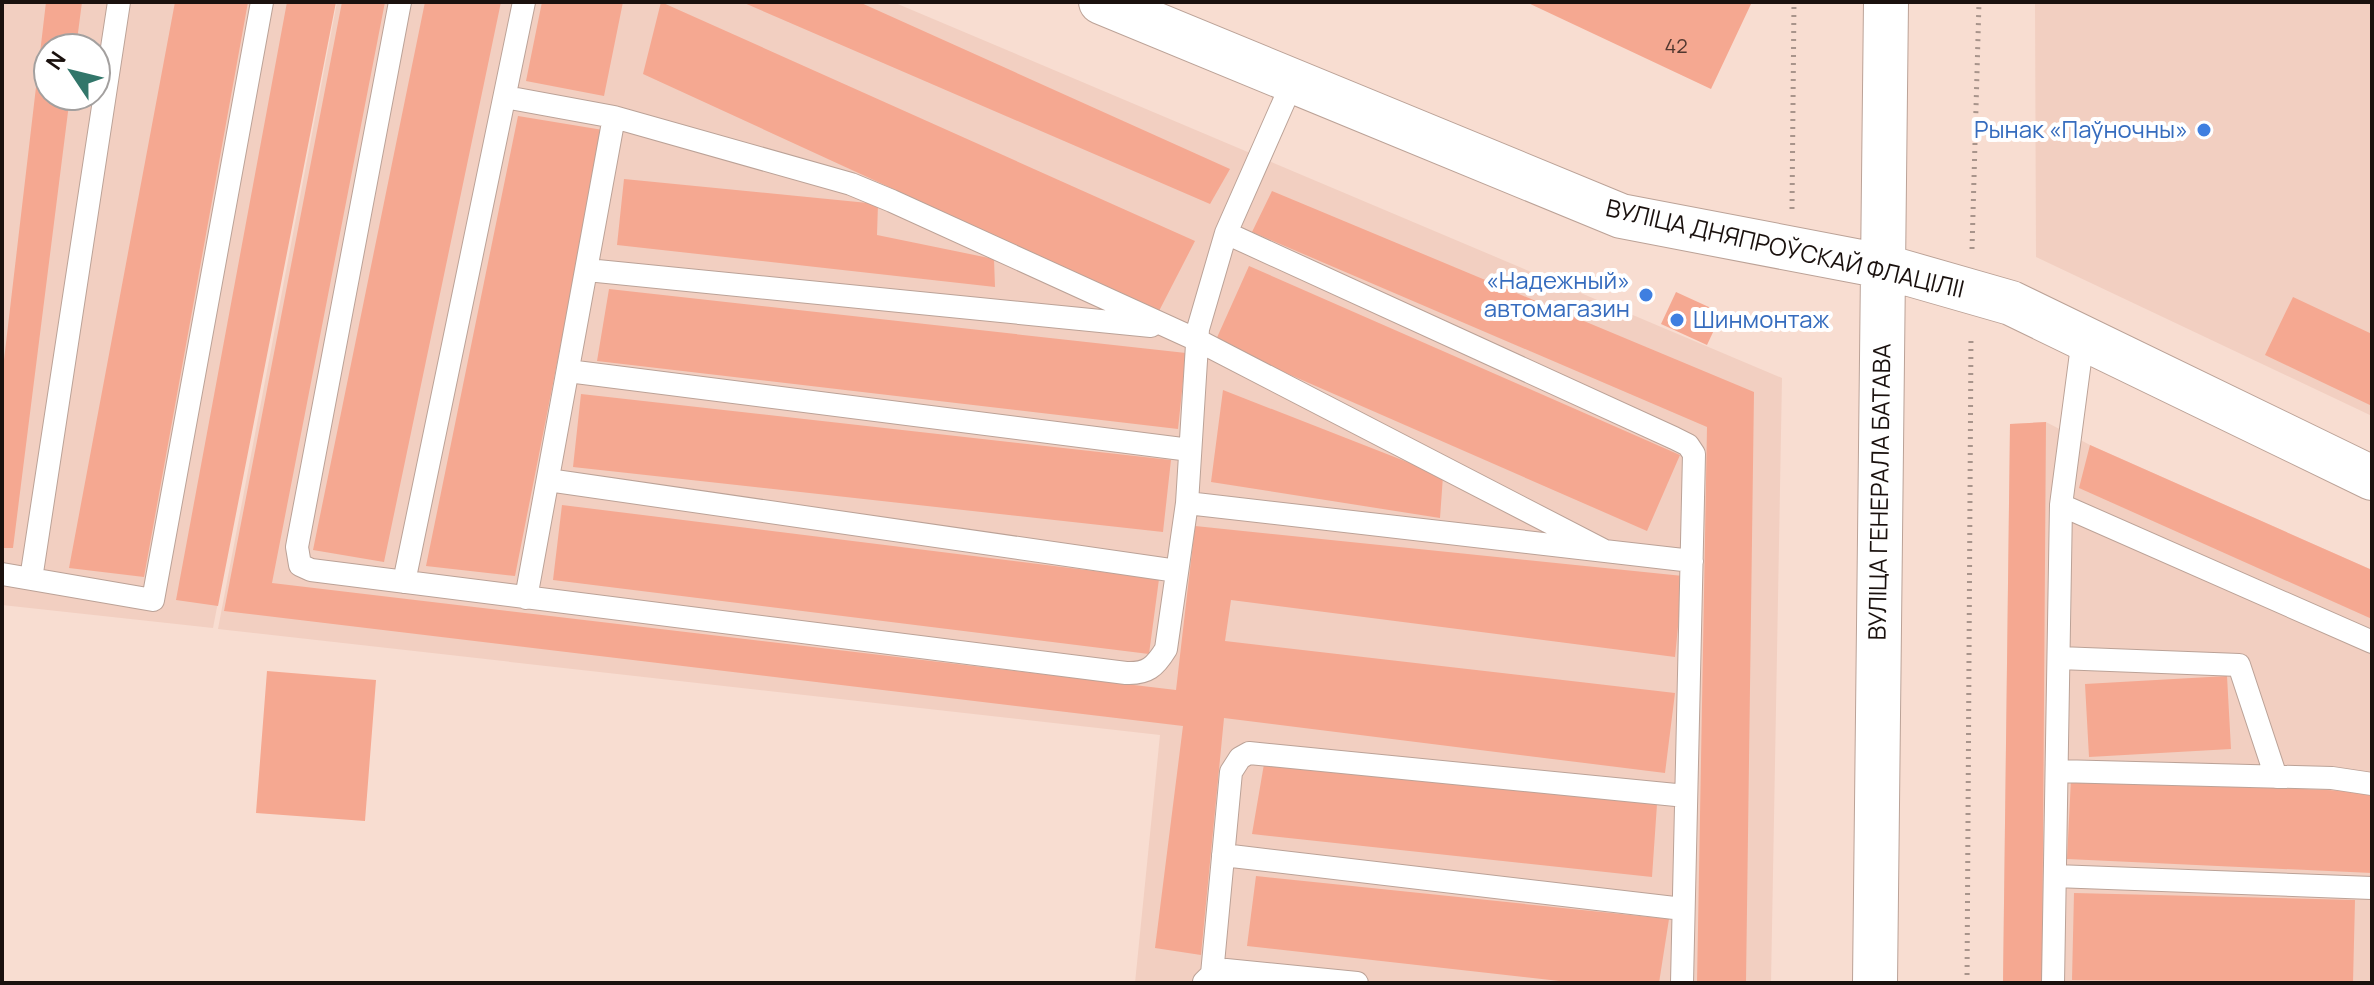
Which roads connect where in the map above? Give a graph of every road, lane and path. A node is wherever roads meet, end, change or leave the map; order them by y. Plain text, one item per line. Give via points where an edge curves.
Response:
1 (119, 2) edge
2 (262, 2) edge
3 (400, 2) edge
4 (524, 2) edge
5 (1101, 2) edge
6 (1794, 2) edge
7 (1886, 2) edge
8 (1979, 2) edge
9 (1293, 81) junction
10 (505, 97) junction
11 (614, 117) junction
12 (1226, 233) junction
13 (1792, 249) junction
14 (1882, 266) junction
15 (587, 270) junction
16 (1971, 292) junction
17 (1171, 328) junction
18 (2083, 338) junction
19 (1197, 340) junction
20 (568, 371) junction
21 (1190, 450) junction
22 (2372, 478) edge
23 (548, 480) junction
24 (1187, 503) junction
25 (2061, 505) junction
26 (1603, 550) junction
27 (1692, 561) junction
28 (1177, 571) junction
29 (2, 574) edge
30 (31, 579) junction
31 (404, 582) junction
32 (526, 598) junction
33 (2372, 642) edge
34 (2059, 658) junction
35 (2057, 771) junction
36 (2276, 777) junction
37 (2372, 784) edge
38 (1686, 796) junction
39 (1223, 855) junction
40 (2055, 876) junction
41 (2372, 888) edge
42 (1683, 909) junction
43 (1208, 978) edge
44 (1357, 983) edge
45 (1682, 983) edge
46 (1875, 983) edge
47 (1967, 983) edge
48 (2053, 983) edge

1 - 30 lane
2 - 30 lane via 153,600
3 - 31 lane via 297,547 300,565 311,570
4 - 10 lane
5 - 9 street, ВУЛІЦА ДНЯПРОЎСКАЙ ФЛАЦІЛІІ
6 - 13 path
7 - 14 street, ВУЛІЦА ГЕНЕРАЛА БАТАВА
8 - 16 path
9 - 12 lane
9 - 13 street, ВУЛІЦА ДНЯПРОЎСКАЙ ФЛАЦІЛІІ via 1621,216
10 - 11 lane
10 - 31 lane
11 - 15 lane
11 - 17 lane via 851,184
12 - 19 lane
12 - 27 lane via 1688,445 1694,454
13 - 14 street, ВУЛІЦА ДНЯПРОЎСКАЙ ФЛАЦІЛІІ
14 - 16 street, ВУЛІЦА ДНЯПРОЎСКАЙ ФЛАЦІЛІІ
14 - 46 street, ВУЛІЦА ГЕНЕРАЛА БАТАВА
15 - 17 lane
15 - 20 lane
16 - 18 street, ВУЛІЦА ДНЯПРОЎСКАЙ ФЛАЦІЛІІ via 2011,303
16 - 47 path
17 - 19 lane
18 - 22 street, ВУЛІЦА ДНЯПРОЎСКАЙ ФЛАЦІЛІІ
18 - 25 lane
19 - 21 lane
19 - 26 lane
20 - 21 lane
20 - 23 lane
21 - 24 lane
23 - 28 lane
23 - 32 lane
24 - 26 lane
24 - 28 lane
25 - 33 lane
25 - 34 lane
26 - 27 lane
27 - 38 lane
28 - 32 lane via 1166,649 1143,673
29 - 30 lane
31 - 32 lane
34 - 35 lane
34 - 36 lane via 2239,665
35 - 36 lane
35 - 40 lane
36 - 37 lane
38 - 39 lane via 1249,753 1231,772
38 - 42 lane
39 - 42 lane
39 - 43 lane
40 - 41 lane
40 - 48 lane
42 - 45 lane
43 - 44 lane via 1226,970

